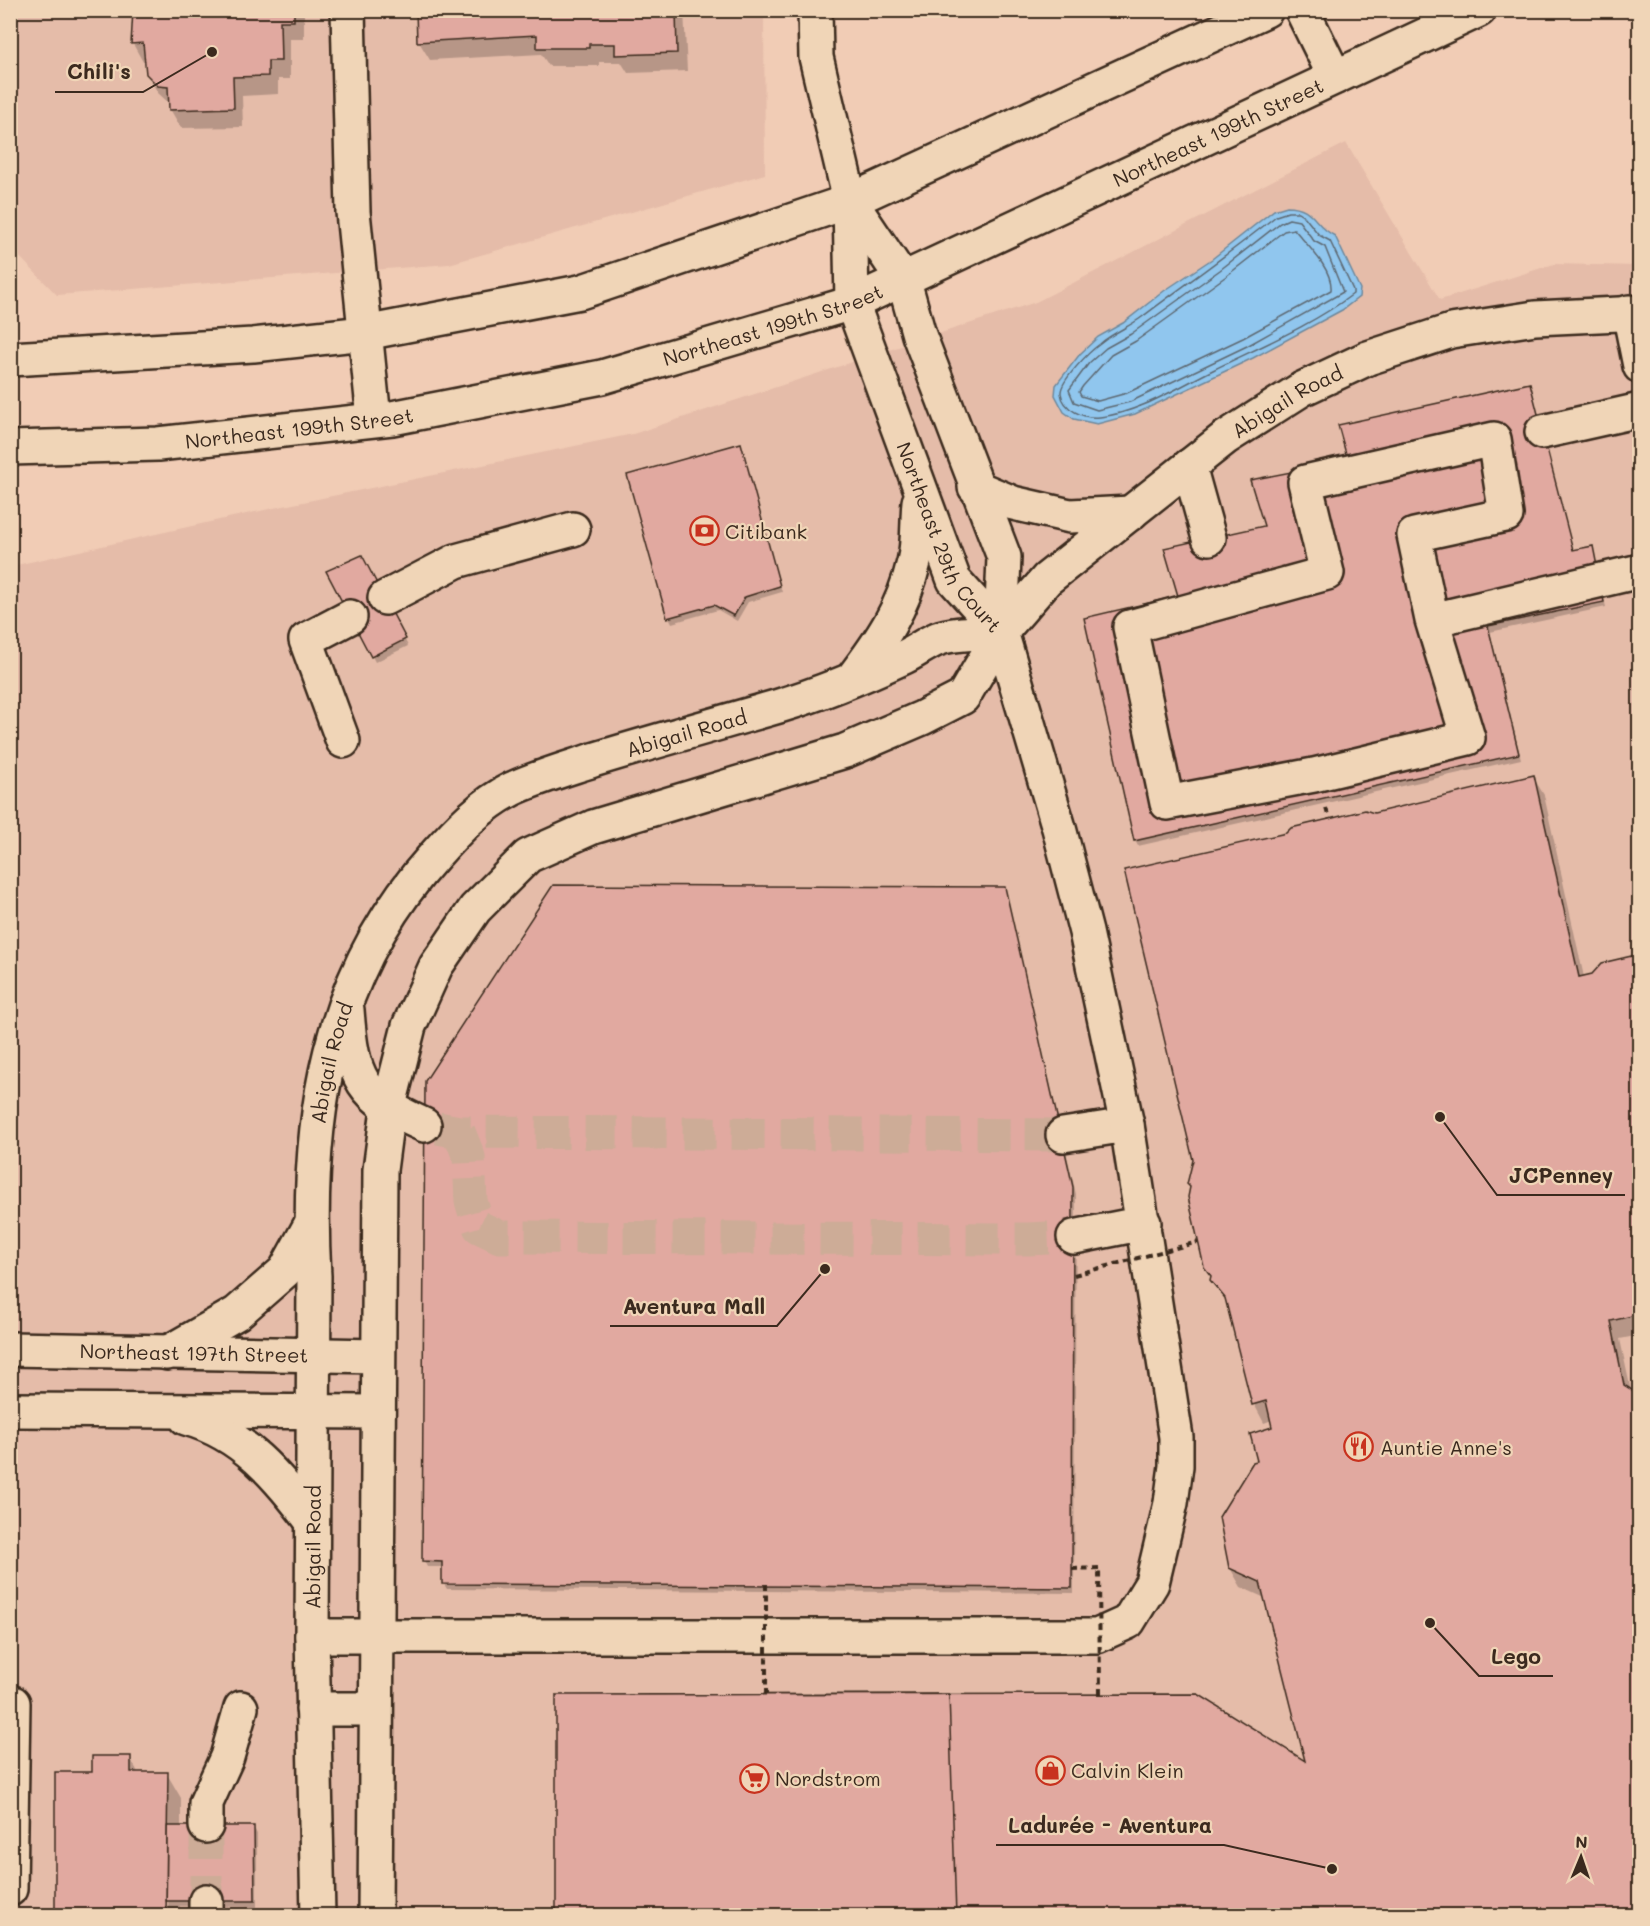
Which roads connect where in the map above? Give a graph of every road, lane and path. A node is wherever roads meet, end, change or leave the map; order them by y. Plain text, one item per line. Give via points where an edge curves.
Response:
1 (348, 10) edge
2 (815, 10) edge
3 (1266, 10) edge
4 (1302, 10) edge
5 (1479, 10) edge
6 (1335, 77) junction
7 (850, 201) junction
8 (904, 281) junction
9 (852, 303) junction
10 (1634, 312) edge
11 (365, 333) junction
12 (10, 359) edge
13 (1640, 366) edge
14 (1640, 410) edge
15 (374, 419) junction
16 (1542, 432) dead end
17 (10, 448) edge
18 (1189, 466) junction
19 (975, 487) junction
20 (919, 492) junction
21 (1131, 513) junction
22 (573, 529) dead end
23 (1209, 538) dead end
24 (1640, 571) edge
25 (384, 598) dead end
26 (350, 617) dead end
27 (1432, 620) junction
28 (1000, 632) junction
29 (849, 682) junction
30 (344, 741) dead end
31 (347, 999) junction
32 (388, 1109) junction
33 (424, 1125) tunnel mouth
34 (1128, 1125) junction
35 (1063, 1135) tunnel mouth
36 (1144, 1223) junction
37 (311, 1224) junction
38 (1074, 1237) tunnel mouth
39 (1198, 1242) dead end
40 (1074, 1275) dead end
41 (19, 1345) edge
42 (167, 1353) junction
43 (312, 1356) junction
44 (378, 1356) junction
45 (10, 1410) edge
46 (161, 1411) junction
47 (313, 1411) junction
48 (378, 1412) junction
49 (312, 1521) junction
50 (1072, 1569) dead end
51 (766, 1584) dead end
52 (312, 1636) junction
53 (375, 1636) junction
54 (1100, 1694) dead end
55 (766, 1695) dead end
56 (13, 1703) dead end
57 (241, 1707) dead end
58 (314, 1709) junction
59 (375, 1709) junction
60 (206, 1826) tunnel mouth
61 (10, 1889) edge
62 (317, 1915) edge
63 (375, 1916) edge

1 - 11 street via 353,212
2 - 7 street via 816,57
3 - 7 street
4 - 6 street
5 - 6 street, Northeast 199th Street
6 - 8 street, Northeast 199th Street
7 - 8 street, Northeast 29th Court
7 - 9 street, Northeast 29th Court
7 - 11 street via 580,292
8 - 9 street, Northeast 199th Street
8 - 19 street, Northeast 29th Court via 919,335
9 - 15 street, Northeast 199th Street via 602,377
9 - 20 street, Northeast 29th Court
10 - 13 street
10 - 18 street, Abigail Road via 1534,318 1451,331 1368,358 1302,389
11 - 12 street via 253,345
11 - 15 street
14 - 16 street
15 - 17 street, Northeast 199th Street via 158,444
18 - 21 street, Abigail Road
18 - 23 street
19 - 21 street via 1013,503 1070,516
19 - 28 street, Northeast 29th Court via 1004,557
20 - 28 street, Northeast 29th Court via 954,580
20 - 29 street via 915,560 903,600 884,637
21 - 28 street, Abigail Road via 1047,579
22 - 25 street via 456,561
24 - 27 street
26 - 30 street via 306,640
27 - 27 street via 1468,738 1314,775 1167,803 1130,627 1327,573 1305,482 1494,439 1506,515 1414,535
28 - 29 street, Abigail Road via 938,638
28 - 32 street, Abigail Road via 963,697 922,718 845,751 593,827 528,856 475,909 436,966 409,1026
28 - 34 street via 1059,828
29 - 31 street, Abigail Road via 546,775 501,796 473,816 415,877 372,945
31 - 32 street via 350,1043 357,1069 368,1092
31 - 37 street, Abigail Road via 322,1079
32 - 33 street
32 - 44 street, Abigail Road via 380,1170
34 - 35 street
34 - 36 street
36 - 38 street
36 - 53 street via 1176,1437 1176,1466 1152,1583 1128,1622 1097,1636
37 - 42 street via 285,1271 237,1313
37 - 43 street, Abigail Road
39 - 40 path, bridge
41 - 42 street, Northeast 197th Street
42 - 43 street, Northeast 197th Street
43 - 44 street, Northeast 197th Street
43 - 47 street, Abigail Road
44 - 48 street, Abigail Road
45 - 46 street
46 - 47 street
46 - 49 street via 230,1435 259,1458
47 - 48 street
47 - 49 street, Abigail Road
48 - 53 street, Abigail Road
49 - 52 street, Abigail Road
50 - 54 path, bridge via 1099,1568
51 - 55 path, bridge
52 - 53 street
52 - 58 street, Abigail Road
53 - 59 street, Abigail Road
56 - 61 street
57 - 60 street via 227,1757 206,1803
58 - 59 street
58 - 62 street, Abigail Road
59 - 63 street, Abigail Road

